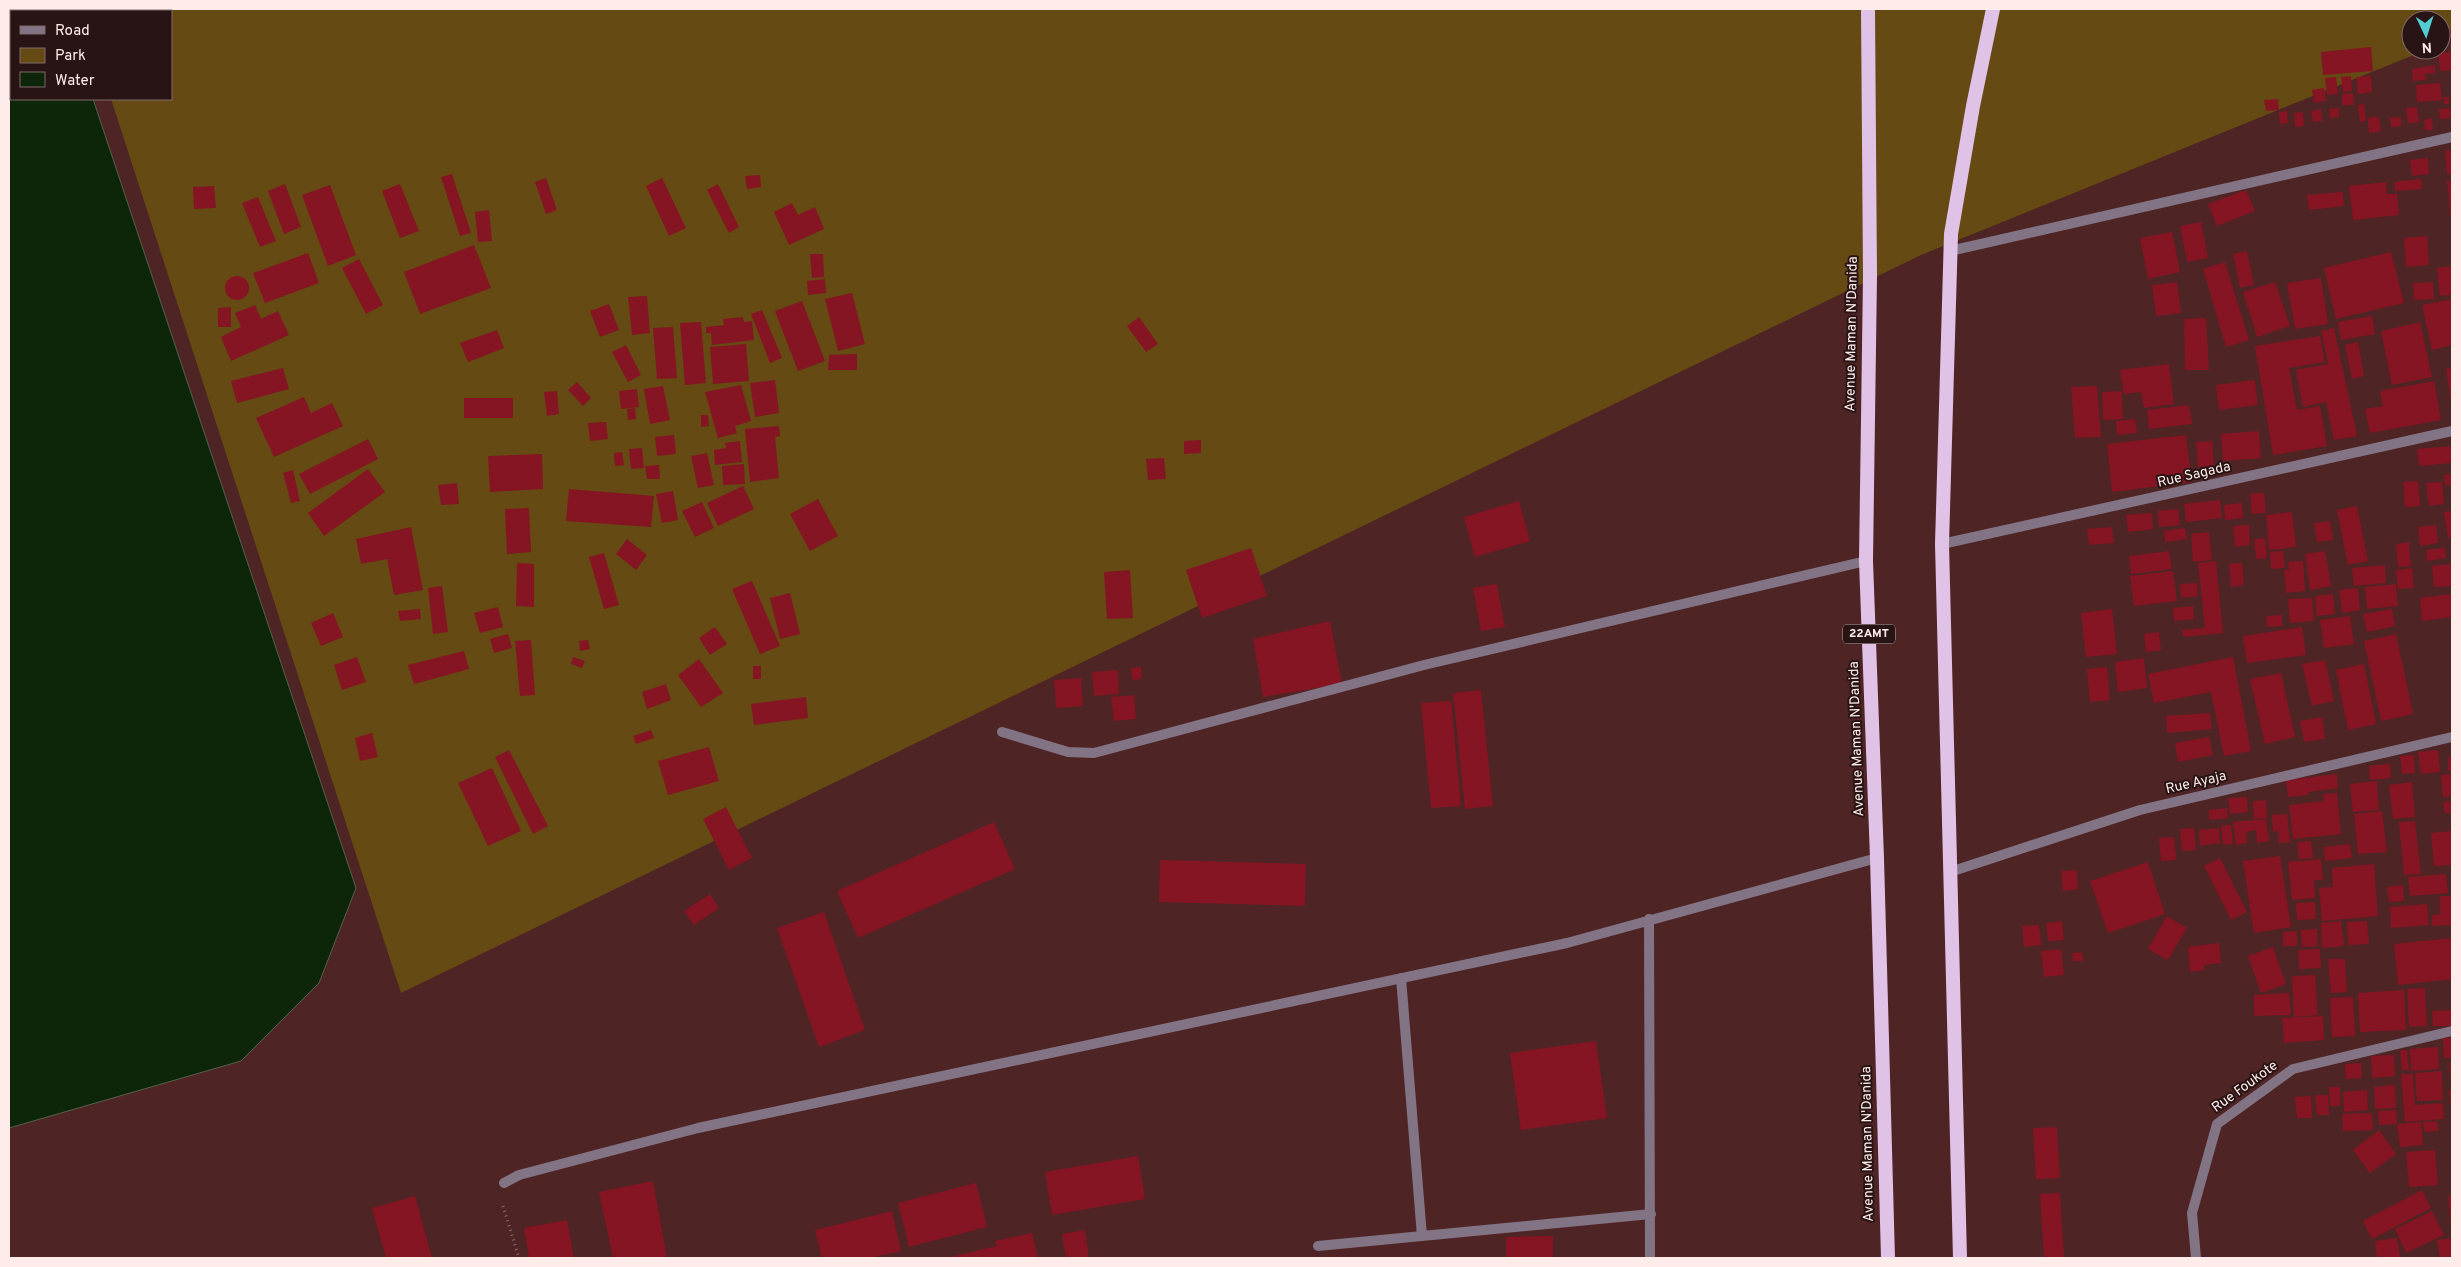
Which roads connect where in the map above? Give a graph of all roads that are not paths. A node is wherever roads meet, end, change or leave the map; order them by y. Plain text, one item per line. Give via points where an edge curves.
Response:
1 (1868, 9) edge
2 (1993, 9) edge
3 (2452, 137) edge
4 (1950, 251) junction
5 (2452, 430) edge
6 (1942, 544) junction
7 (1866, 561) junction
8 (1002, 732) dead end
9 (2452, 737) edge
10 (1877, 858) junction
11 (1950, 872) junction
12 (1649, 919) junction
13 (1401, 978) junction
14 (2452, 1031) edge
15 (504, 1183) road end
16 (1651, 1214) junction
17 (1422, 1236) junction
18 (1318, 1246) dead end
19 (1650, 1258) edge
20 (1888, 1258) edge
21 (1960, 1258) edge
22 (2196, 1258) edge

1 - 7 highway, Avenue Maman N'Danida / 22AMT via 1870,276
2 - 4 highway via 1973,106
3 - 4 street
4 - 6 highway
5 - 6 street, Rue Sagada
6 - 11 highway
7 - 8 street via 1424,665 1094,752 1068,752
7 - 10 highway, Avenue Maman N'Danida / 22AMT
9 - 11 street, Rue Ayaja via 2140,810
10 - 12 street
10 - 20 highway, Avenue Maman N'Danida / 22AMT
11 - 21 highway
12 - 13 street via 1567,943
12 - 16 street
13 - 15 street via 698,1128 519,1175
13 - 17 street
14 - 22 street, Rue Foukote via 2293,1070 2217,1124 2192,1213
16 - 17 street
16 - 19 street
17 - 18 street

